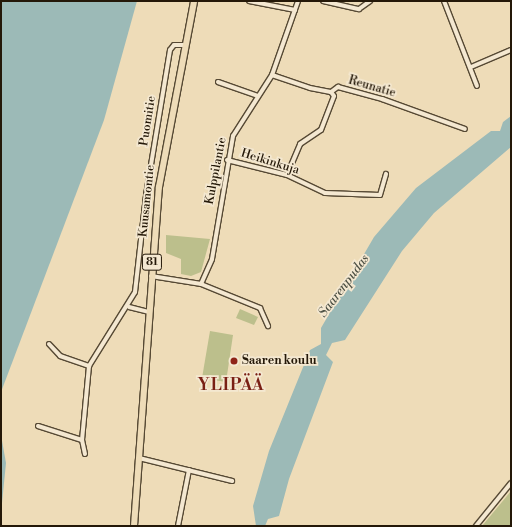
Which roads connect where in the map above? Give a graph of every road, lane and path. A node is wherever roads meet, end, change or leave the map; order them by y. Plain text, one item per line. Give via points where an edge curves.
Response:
1 (194, 1) edge
2 (249, 1) edge
3 (298, 1) edge
4 (323, 1) edge
5 (370, 1) edge
6 (444, 1) edge
7 (295, 10) junction
8 (185, 45) junction
9 (511, 50) edge
10 (471, 67) junction
11 (272, 74) junction
12 (218, 82) dead end
13 (478, 86) dead end
14 (331, 92) junction
15 (258, 96) junction
16 (465, 129) dead end
17 (227, 160) junction
18 (386, 174) dead end
19 (287, 175) junction
20 (151, 276) junction
21 (201, 284) junction
22 (129, 307) junction
23 (149, 312) junction
24 (268, 326) dead end
25 (49, 344) dead end
26 (88, 366) junction
27 (38, 426) dead end
28 (82, 440) junction
29 (85, 454) dead end
30 (139, 458) junction
31 (189, 470) junction
32 (232, 481) dead end
33 (511, 483) edge
34 (134, 526) edge
35 (178, 526) edge
36 (476, 526) edge

1 - 8 main road, Kuusamontie / 81
2 - 7 street
3 - 7 street, Kulppilantie
4 - 5 street via 359,10
6 - 10 street
7 - 11 street, Kulppilantie
8 - 20 main road, Kuusamontie / 81 via 163,159
8 - 22 street, Puomitie via 174,45 170,50 146,195 137,283
9 - 10 street
10 - 13 street
11 - 14 street, Reunatie
11 - 15 street, Kulppilantie
12 - 15 street
14 - 16 street, Reunatie via 338,87 382,99
14 - 19 street via 334,96 321,130 300,144
15 - 17 street, Kulppilantie via 233,136
17 - 19 street, Heikinkuja
17 - 21 street, Kulppilantie via 212,259
18 - 19 street, Heikinkuja via 380,195 325,193
20 - 21 street
20 - 23 main road, Kuusamontie / 81
21 - 24 street via 260,308
22 - 23 street
22 - 26 street, Puomitie
23 - 30 main road, Kuusamontie / 81
25 - 26 street via 60,356
26 - 28 street
27 - 28 street
28 - 29 street
30 - 31 street
30 - 34 main road, Kuusamontie / 81
31 - 32 street
31 - 35 street
33 - 36 street

